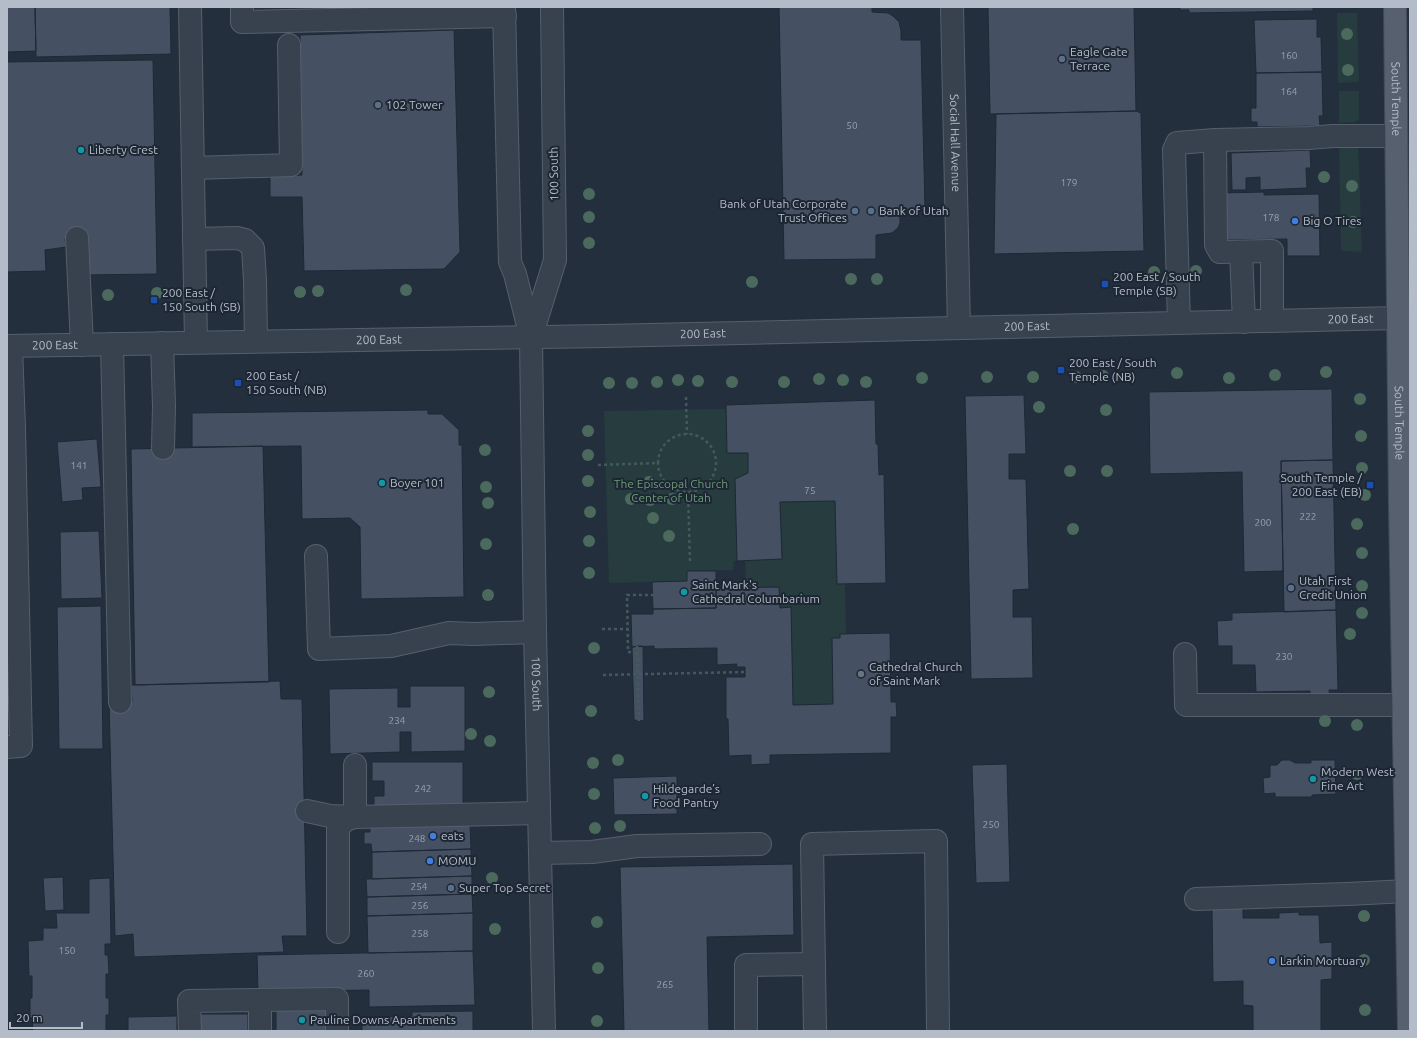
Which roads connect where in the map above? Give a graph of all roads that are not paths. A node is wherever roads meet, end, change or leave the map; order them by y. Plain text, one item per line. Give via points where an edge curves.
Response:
1 (190, 7) edge
2 (242, 7) edge
3 (552, 7) edge
4 (952, 7) edge
5 (1395, 7) edge
6 (505, 11) edge
7 (289, 45) dead end
8 (1215, 140) junction
9 (1401, 143) edge
10 (193, 168) junction
11 (77, 238) dead end
12 (194, 239) junction
13 (1241, 252) junction
14 (1398, 318) junction
15 (1272, 321) junction
16 (1244, 322) junction
17 (1178, 323) junction
18 (959, 328) junction
19 (531, 337) junction
20 (256, 341) junction
21 (196, 342) junction
22 (162, 343) junction
23 (112, 344) junction
24 (82, 345) junction
25 (9, 346) edge
26 (163, 448) dead end
27 (1405, 508) edge
28 (316, 556) dead end
29 (535, 632) junction
30 (1185, 654) dead end
31 (120, 702) dead end
32 (1403, 704) junction
33 (7, 747) edge
34 (355, 765) dead end
35 (307, 810) dead end
36 (539, 814) junction
37 (355, 817) junction
38 (760, 844) dead end
39 (540, 853) junction
40 (1408, 882) edge
41 (1196, 899) dead end
42 (338, 932) dead end
43 (814, 964) junction
44 (260, 1000) junction
45 (190, 1031) edge
46 (260, 1031) edge
47 (337, 1031) edge
48 (544, 1031) edge
49 (746, 1031) edge
50 (815, 1031) edge
51 (938, 1031) edge
52 (1409, 1031) edge

1 - 10 street
2 - 6 street via 242,22
3 - 19 street, 100 South via 555,260
4 - 18 street, Social Hall Avenue
5 - 9 main road, South Temple
6 - 19 street, 100 South via 510,262
7 - 10 street via 292,166
8 - 9 street via 1333,136
8 - 13 street via 1216,245 1220,252
8 - 17 street via 1177,143 1174,150
9 - 14 main road, South Temple
10 - 12 street
11 - 24 street
12 - 20 street via 237,238 245,240 253,248
12 - 21 street
13 - 15 street via 1272,251
13 - 16 street
14 - 15 street, 200 East
14 - 27 main road, South Temple
15 - 16 street, 200 East
16 - 17 street, 200 East
17 - 18 street, 200 East
18 - 19 street, 200 East
19 - 20 street, 200 East
19 - 29 street, 100 South
20 - 21 street, 200 East
21 - 22 street, 200 East
22 - 23 street, 200 East
22 - 26 street
23 - 24 street, 200 East
23 - 31 street
24 - 25 street, 200 East
25 - 33 street via 14,428 21,746
27 - 32 main road, South Temple
28 - 29 street via 319,649 392,646 449,633
29 - 36 street, 100 South
30 - 32 street via 1186,705
32 - 40 main road, South Temple
34 - 37 street
35 - 37 street via 330,816
36 - 37 street
36 - 39 street, 100 South
37 - 42 street via 345,820 338,828
38 - 39 street via 637,846 592,852
39 - 48 street, 100 South
40 - 41 street via 1348,894
40 - 52 main road, South Temple
43 - 49 street via 746,965
43 - 50 street
43 - 51 street via 812,844 936,841
44 - 45 street via 189,1001
44 - 46 street
44 - 47 street via 337,999

